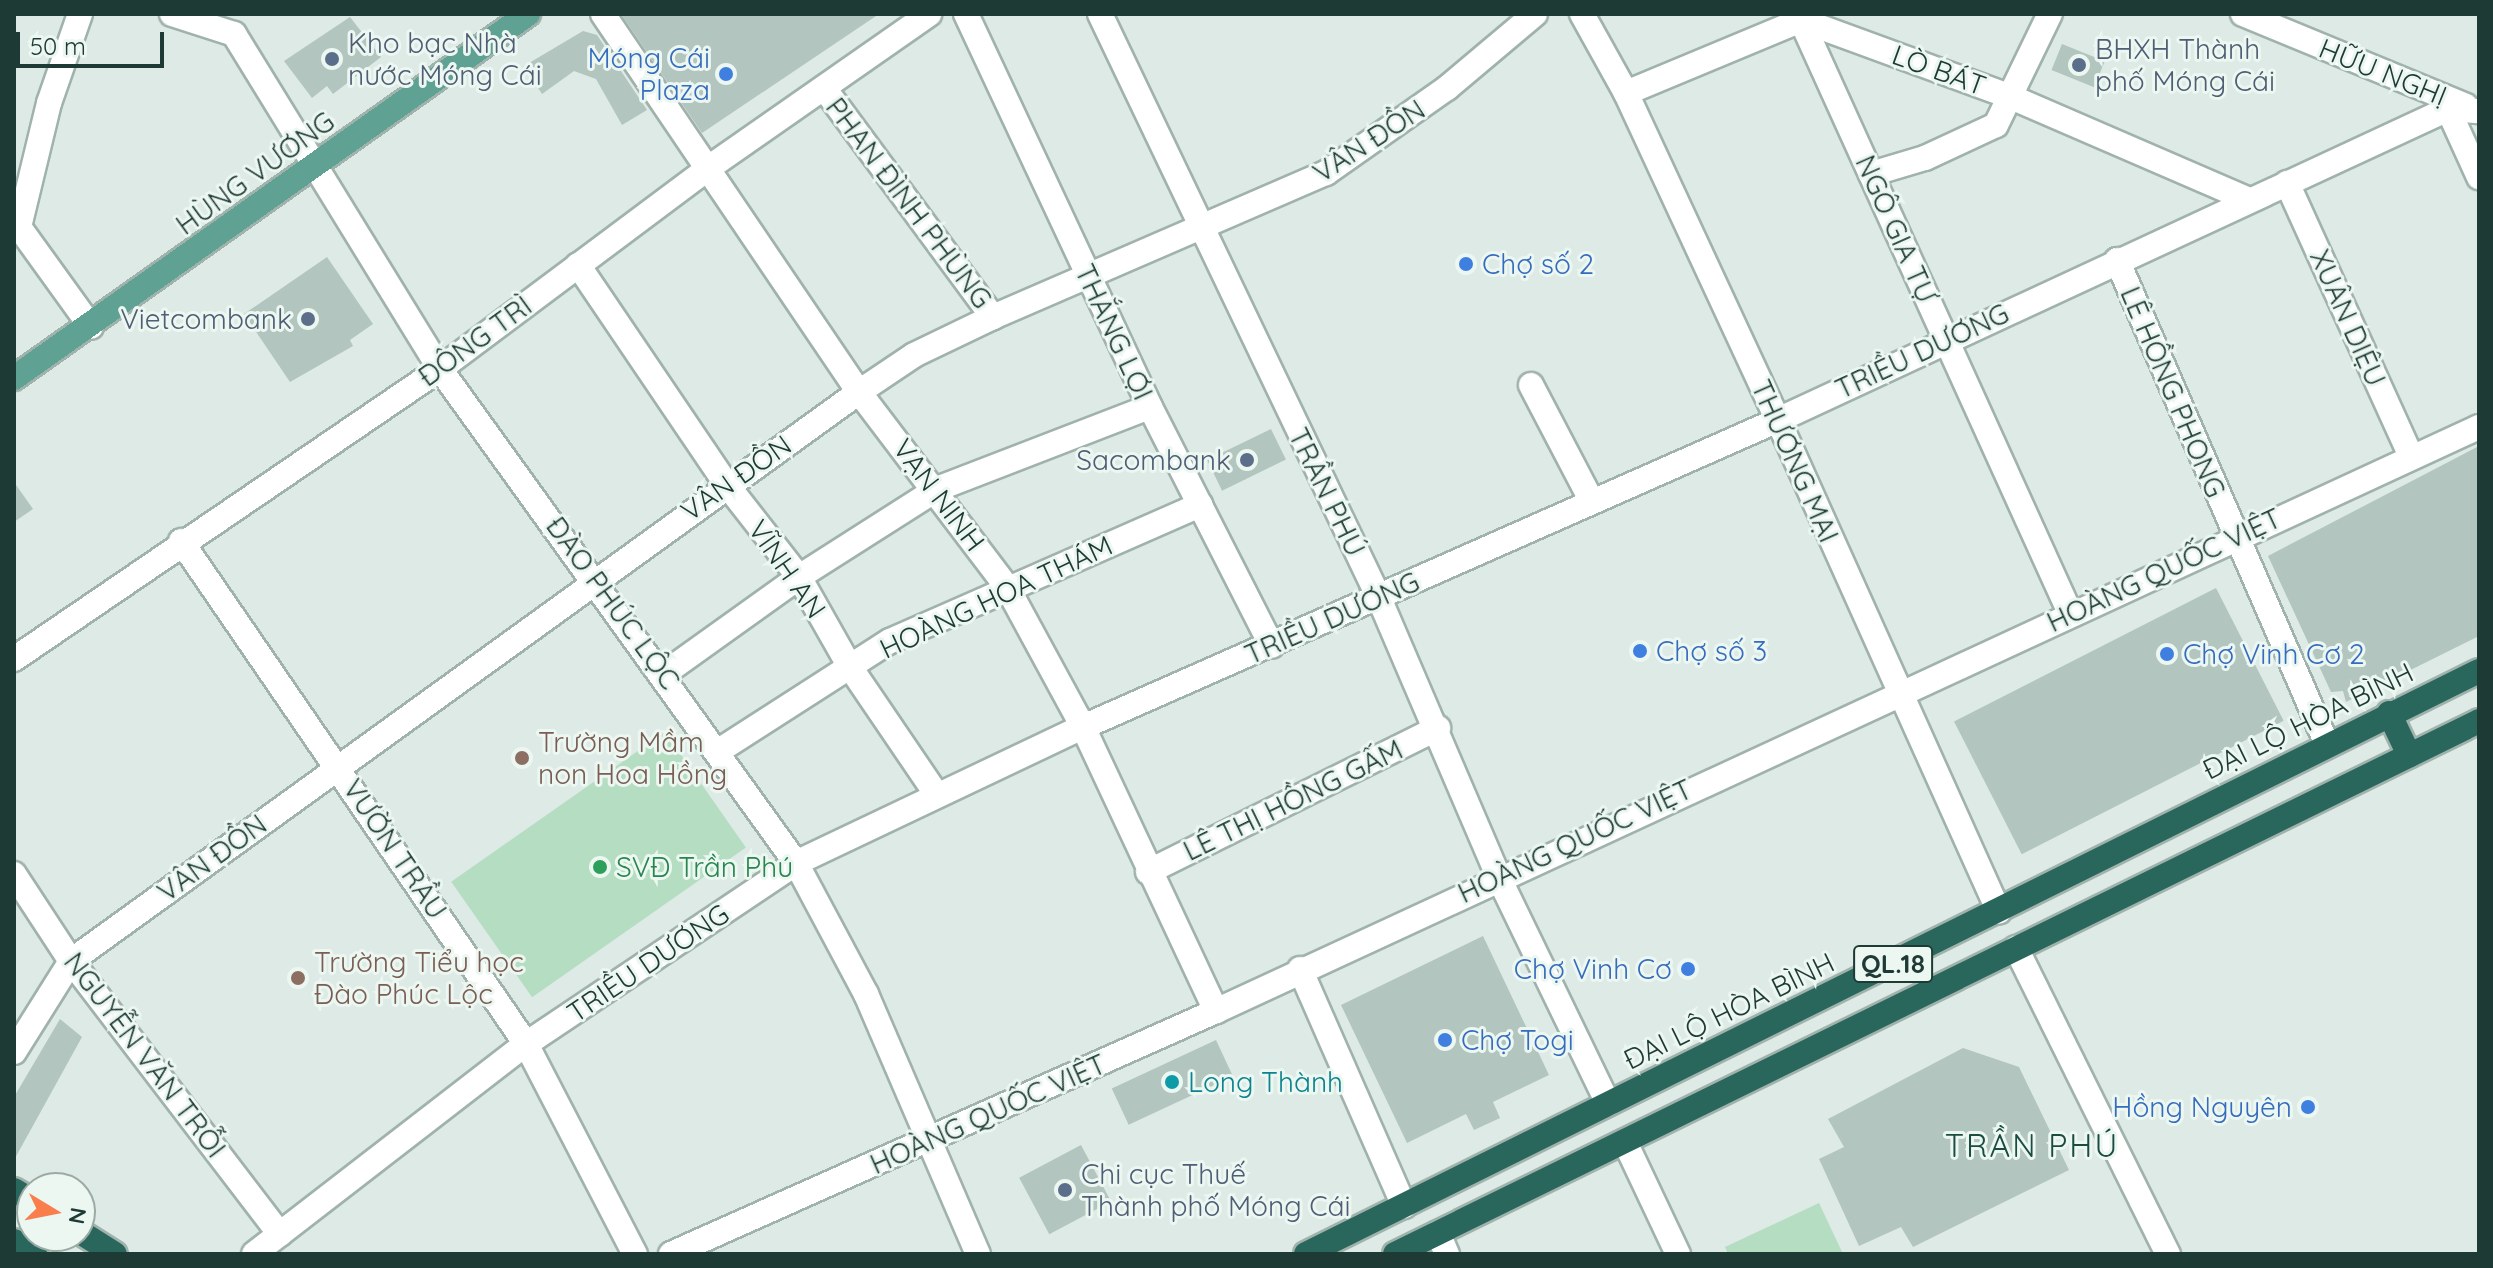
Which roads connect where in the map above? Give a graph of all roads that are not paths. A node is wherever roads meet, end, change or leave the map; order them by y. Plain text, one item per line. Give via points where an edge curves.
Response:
1 (80, 14) edge
2 (172, 14) edge
3 (528, 14) edge
4 (603, 14) edge
5 (929, 14) edge
6 (966, 14) edge
7 (1100, 14) edge
8 (1535, 14) edge
9 (1582, 14) edge
10 (2050, 14) edge
11 (2243, 14) edge
12 (1801, 20) junction
13 (237, 24) edge
14 (824, 88) junction
15 (1626, 93) junction
16 (2011, 97) junction
17 (2448, 109) junction
18 (2479, 111) edge
19 (314, 169) junction
20 (707, 169) junction
21 (1871, 174) junction
22 (2479, 177) edge
23 (2287, 183) junction
24 (2249, 200) junction
25 (17, 226) edge
26 (1201, 229) junction
27 (2117, 260) junction
28 (578, 265) junction
29 (1087, 276) junction
30 (993, 317) junction
31 (91, 327) junction
32 (1946, 338) junction
33 (440, 369) junction
34 (14, 378) edge
35 (1531, 385) dead end
36 (859, 392) junction
37 (1150, 407) junction
38 (1778, 420) junction
39 (2479, 427) edge
40 (2410, 454) junction
41 (727, 485) junction
42 (937, 489) junction
43 (1591, 500) junction
44 (1200, 505) junction
45 (2236, 538) junction
46 (181, 541) junction
47 (595, 577) junction
48 (799, 577) junction
49 (1007, 587) junction
50 (1379, 598) junction
51 (2070, 613) junction
52 (1272, 646) junction
53 (14, 659) edge
54 (850, 667) junction
55 (2479, 671) edge
56 (665, 673) junction
57 (1896, 693) junction
58 (2389, 713) junction
59 (2479, 721) edge
60 (1083, 727) junction
61 (1438, 728) junction
62 (2326, 742) junction
63 (717, 752) junction
64 (2409, 755) junction
65 (339, 766) junction
66 (937, 795) junction
67 (796, 863) junction
68 (1148, 872) junction
69 (14, 874) edge
70 (1498, 876) junction
71 (1999, 912) junction
72 (2016, 948) junction
73 (71, 961) junction
74 (1300, 969) junction
75 (1216, 1011) junction
76 (526, 1044) junction
77 (14, 1052) edge
78 (1608, 1104) junction
79 (930, 1141) junction
80 (1625, 1142) junction
81 (1404, 1206) junction
82 (280, 1234) junction
83 (14, 1241) edge
84 (96, 1242) edge
85 (1442, 1244) edge
86 (35, 1254) edge
87 (115, 1254) edge
88 (254, 1254) edge
89 (635, 1254) edge
90 (671, 1254) edge
91 (978, 1254) edge
92 (1306, 1254) edge
93 (1395, 1254) edge
94 (1678, 1254) edge
95 (2168, 1254) edge

1 - 25 street via 49,103
2 - 13 street, ĐÀO PHÚC LỘC
3 - 19 main road, HÙNG VƯƠNG
4 - 20 street, VẠN NINH
5 - 14 street, ĐÔNG TRÌ
6 - 29 street, THẮNG LỢI
7 - 26 street, TRẦN PHÚ
8 - 26 street, VÂN ĐỒN via 1425,105 1326,173
9 - 15 street, THƯƠNG MẠI
10 - 16 street
11 - 18 street, HỮU NGHỊ
12 - 15 street
12 - 16 street, LÒ BÁT
12 - 21 street, NGÔ GIA TỰ
13 - 19 street, ĐÀO PHÚC LỘC
14 - 20 street, ĐÔNG TRÌ
14 - 30 street, PHAN ĐÌNH PHÙNG
15 - 38 street, THƯƠNG MẠI
16 - 21 street via 1996,125 1925,158
16 - 24 street, LÒ BÁT
17 - 18 street, TRIỀU DƯƠNG
17 - 22 street
17 - 23 street, TRIỀU DƯƠNG
19 - 31 main road, HÙNG VƯƠNG
19 - 33 street, ĐÀO PHÚC LỘC
20 - 28 street, ĐÔNG TRÌ
20 - 36 street, VẠN NINH
21 - 32 street, NGÔ GIA TỰ
23 - 24 street, TRIỀU DƯƠNG
23 - 40 street, XUÂN DIỆU
24 - 27 street, TRIỀU DƯƠNG
25 - 31 street
26 - 29 street, VÂN ĐỒN
26 - 50 street, TRẦN PHÚ
27 - 32 street, TRIỀU DƯƠNG
27 - 45 street, LÊ HỒNG PHONG
28 - 33 street, ĐÔNG TRÌ
28 - 41 street, VĨNH AN
29 - 30 street, VÂN ĐỒN
29 - 37 street, THẮNG LỢI
30 - 36 street, VÂN ĐỒN via 914,355
31 - 34 main road, HÙNG VƯƠNG
32 - 38 street, TRIỀU DƯƠNG
32 - 51 street, NGÔ GIA TỰ
33 - 46 street, ĐÔNG TRÌ
33 - 47 street, ĐÀO PHÚC LỘC
35 - 43 street
36 - 41 street, VÂN ĐỒN
36 - 42 street, VẠN NINH
37 - 42 street
37 - 44 street, THẮNG LỢI
38 - 43 street, TRIỀU DƯƠNG
38 - 57 street, THƯƠNG MẠI
39 - 40 street, HOÀNG QUỐC VIỆT
40 - 45 street, HOÀNG QUỐC VIỆT
41 - 47 street, VÂN ĐỒN
41 - 48 street, VĨNH AN
42 - 48 street
42 - 49 street, VẠN NINH
43 - 50 street, TRIỀU DƯƠNG
44 - 49 street, HOÀNG HOA THÁM
44 - 52 street, THẮNG LỢI
45 - 51 street, HOÀNG QUỐC VIỆT
45 - 62 street, LÊ HỒNG PHONG
46 - 53 street, ĐÔNG TRÌ
46 - 65 street, VƯỜN TRẦU
47 - 56 street, ĐÀO PHÚC LỘC
47 - 65 street, VÂN ĐỒN
48 - 54 street, VĨNH AN
48 - 56 street
49 - 54 street, HOÀNG HOA THÁM via 890,641
49 - 60 street, VẠN NINH
50 - 52 street, TRIỀU DƯƠNG
50 - 61 street, TRẦN PHÚ
51 - 57 street, HOÀNG QUỐC VIỆT
52 - 60 street, TRIỀU DƯƠNG
54 - 63 street, HOÀNG HOA THÁM
54 - 66 street, VĨNH AN
55 - 58 highway, ĐẠI LỘ HÒA BÌNH / QL.18
56 - 63 street, ĐÀO PHÚC LỘC
57 - 70 street, HOÀNG QUỐC VIỆT
57 - 71 street, THƯƠNG MẠI
58 - 62 highway, ĐẠI LỘ HÒA BÌNH / QL.18
58 - 64 highway
59 - 64 highway, QL.18
60 - 66 street, TRIỀU DƯƠNG
60 - 68 street, VẠN NINH
61 - 68 street, LÊ THỊ HỒNG GẤM
61 - 70 street, TRẦN PHÚ
62 - 71 highway, ĐẠI LỘ HÒA BÌNH / QL.18
63 - 67 street, ĐÀO PHÚC LỘC
64 - 72 highway, QL.18
65 - 73 street, VÂN ĐỒN
65 - 76 street, VƯỜN TRẦU
66 - 67 street, TRIỀU DƯƠNG
67 - 76 street, TRIỀU DƯƠNG
67 - 79 street, ĐÀO PHÚC LỘC via 866,994
68 - 75 street, VẠN NINH
69 - 73 street, NGUYỄN VĂN TRỖI
70 - 74 street, HOÀNG QUỐC VIỆT
70 - 78 street, TRẦN PHÚ
71 - 72 highway
71 - 78 highway, ĐẠI LỘ HÒA BÌNH / QL.18
72 - 80 highway, QL.18
72 - 95 street
73 - 77 street, VÂN ĐỒN
73 - 82 street, NGUYỄN VĂN TRỖI
74 - 75 street, HOÀNG QUỐC VIỆT
74 - 81 street
75 - 79 street, HOÀNG QUỐC VIỆT
76 - 82 street, TRIỀU DƯƠNG
76 - 89 street, VƯỜN TRẦU
78 - 80 highway
78 - 81 highway, ĐẠI LỘ HÒA BÌNH / QL.18
79 - 90 street, HOÀNG QUỐC VIỆT
79 - 91 street, ĐÀO PHÚC LỘC
80 - 85 highway, QL.18
80 - 94 street
81 - 92 highway, ĐẠI LỘ HÒA BÌNH / QL.18
82 - 88 street, TRIỀU DƯƠNG
83 - 86 highway
84 - 87 highway
85 - 93 highway, QL.18

